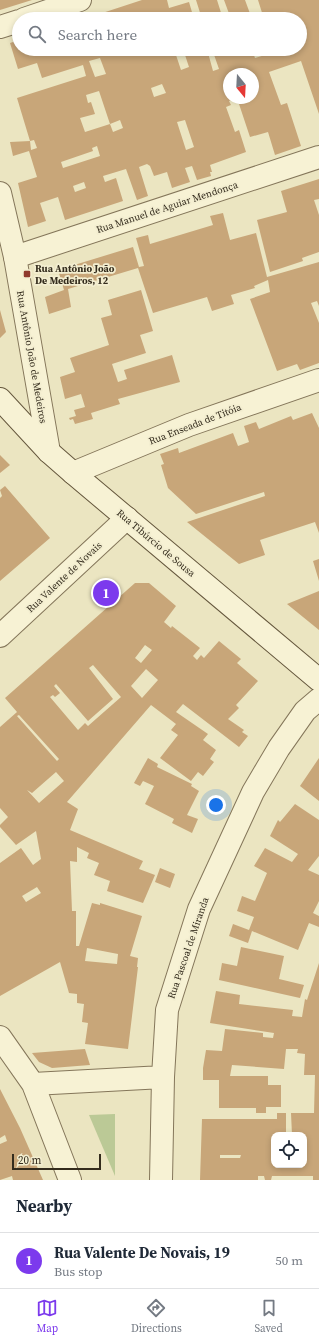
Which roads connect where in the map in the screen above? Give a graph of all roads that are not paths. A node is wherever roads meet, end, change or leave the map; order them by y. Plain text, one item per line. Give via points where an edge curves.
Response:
1 (80, 0) edge
2 (45, 12) edge
3 (12, 23) edge
4 (0, 27) edge
5 (319, 157) edge
6 (0, 193) edge
7 (15, 256) junction
8 (319, 380) edge
9 (0, 399) edge
10 (49, 452) junction
11 (73, 473) junction
12 (127, 518) junction
13 (0, 636) edge
14 (319, 680) edge
15 (319, 699) edge
16 (0, 1037) edge
17 (162, 1077) junction
18 (33, 1084) junction
19 (70, 1180) edge
20 (161, 1180) edge

1 - 2 street
3 - 4 street
5 - 7 street, Rua Manuel de Aguiar Mendonça
6 - 7 street, Rua Antônio João de Medeiros
7 - 10 street, Rua Antônio João de Medeiros
8 - 11 street, Rua Enseada de Titóia via 189,425
9 - 10 street, Rua Tibúrcio de Sousa
10 - 11 street, Rua Tibúrcio de Sousa
11 - 12 street, Rua Tibúrcio de Sousa
12 - 13 street, Rua Valente de Novais
12 - 14 street, Rua Tibúrcio de Sousa
15 - 17 street, Rua Pascoal de Miranda via 306,711 283,742 253,792 199,909 167,1010
16 - 18 street
17 - 18 street
17 - 20 street, Rua Pascoal de Miranda
18 - 19 street

